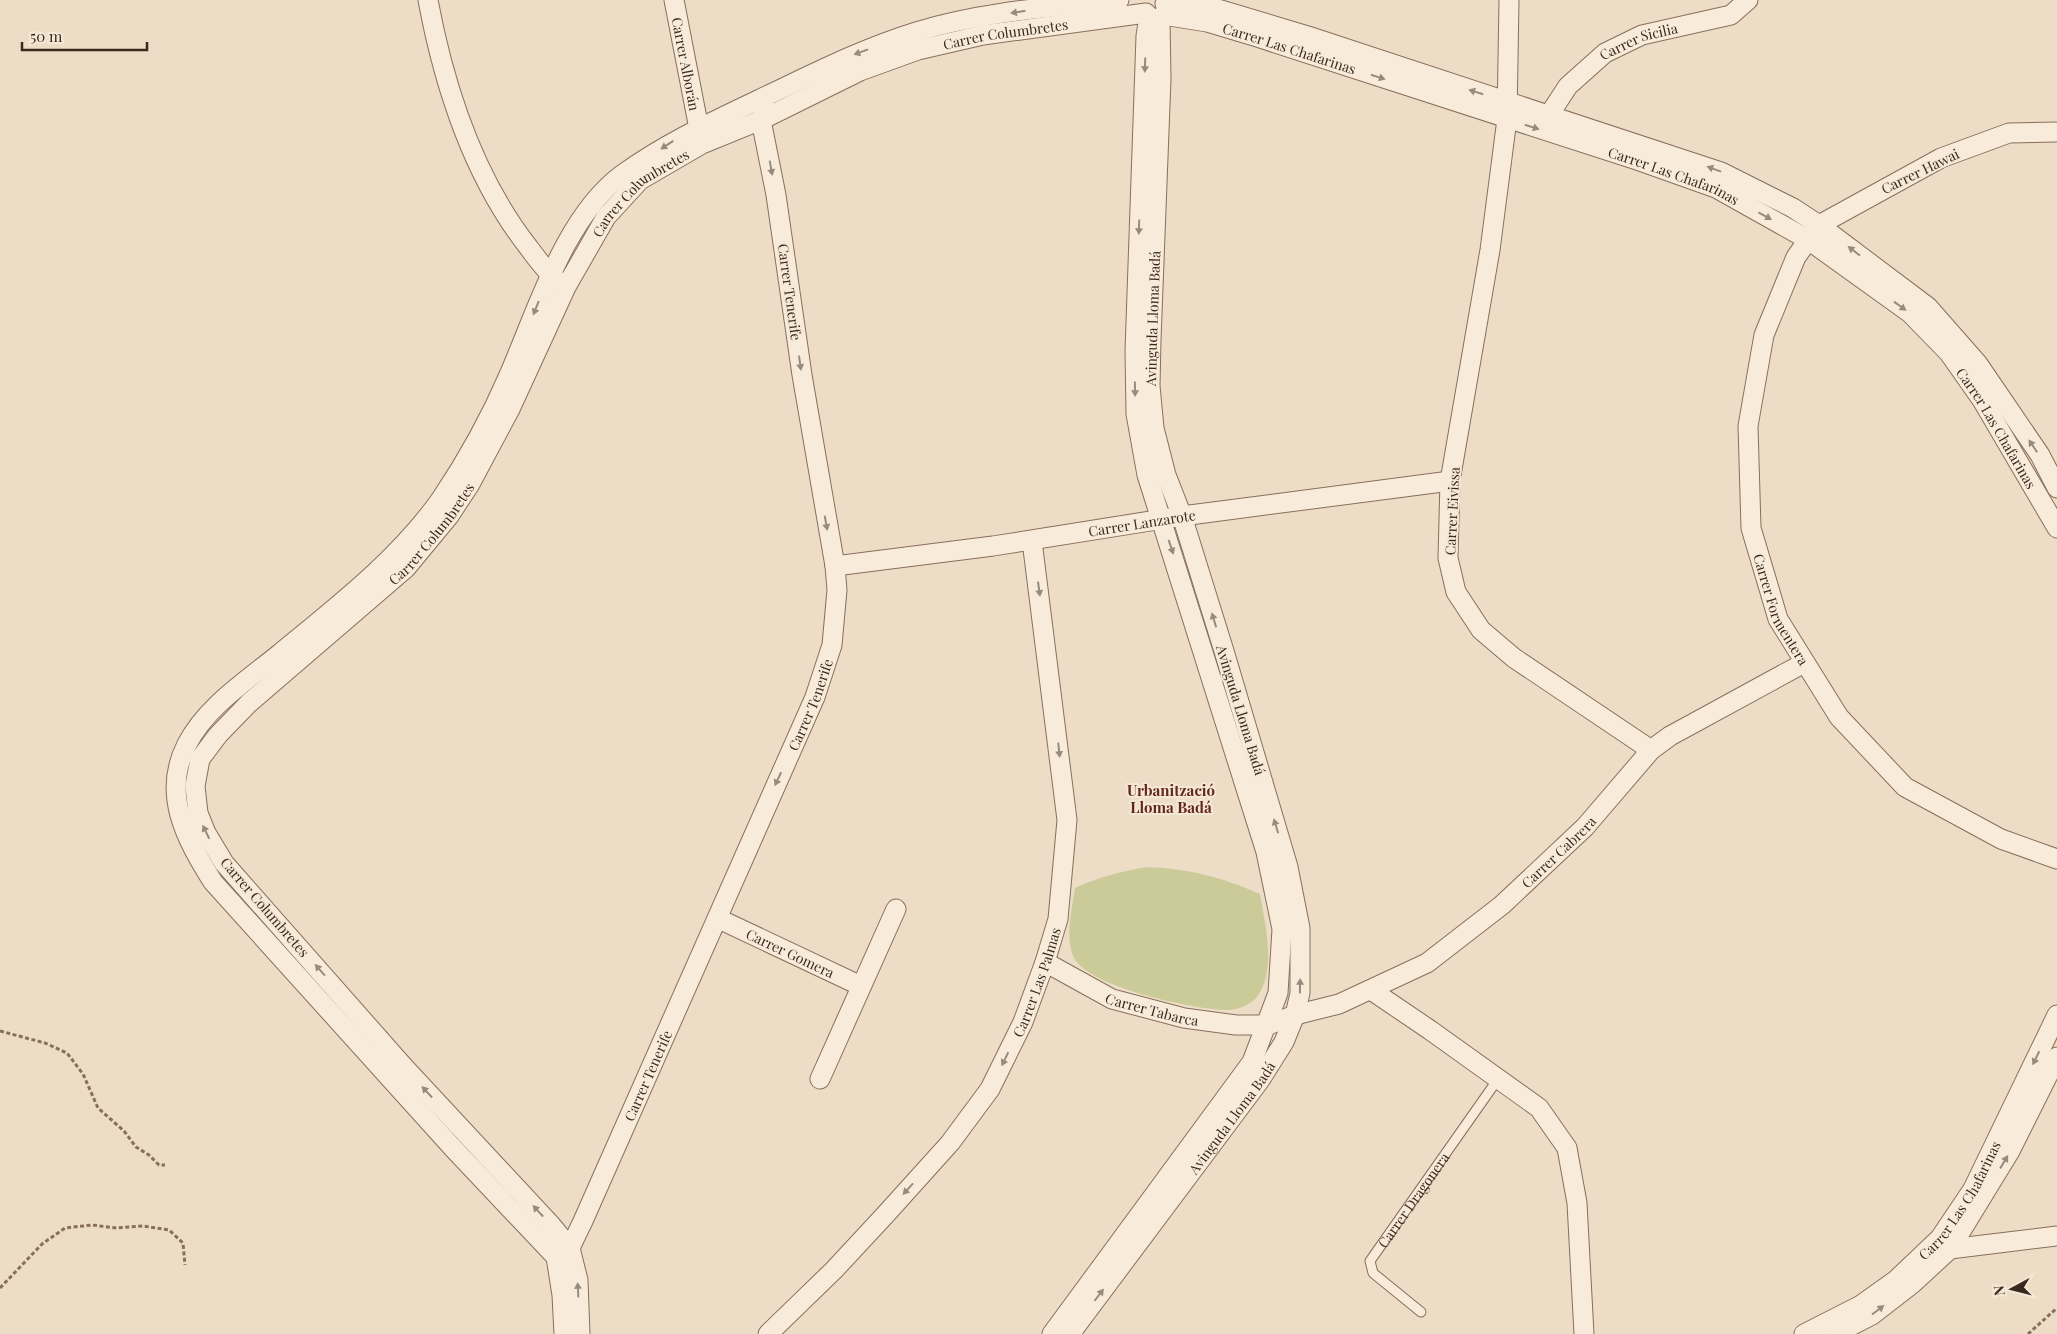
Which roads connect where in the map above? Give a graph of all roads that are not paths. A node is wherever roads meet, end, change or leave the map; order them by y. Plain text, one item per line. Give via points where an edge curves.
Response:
1 (428, 0) edge
2 (674, 0) edge
3 (1119, 0) edge
4 (1509, 0) edge
5 (1748, 0) edge
6 (1154, 7) edge
7 (769, 95) junction
8 (1508, 111) junction
9 (1549, 115) junction
10 (761, 120) junction
11 (2057, 132) edge
12 (700, 136) junction
13 (1819, 225) junction
14 (1808, 239) junction
15 (550, 275) junction
16 (566, 287) junction
17 (1450, 481) junction
18 (2057, 488) edge
19 (1182, 516) junction
20 (1161, 519) junction
21 (2057, 527) edge
22 (1032, 541) junction
23 (835, 566) junction
24 (1804, 663) junction
25 (1651, 750) junction
26 (2057, 859) edge
27 (896, 909) dead end
28 (719, 919) junction
29 (1045, 962) junction
30 (861, 986) junction
31 (1371, 990) junction
32 (1295, 1015) junction
33 (2057, 1015) edge
34 (1268, 1025) junction
35 (2057, 1057) edge
36 (820, 1079) dead end
37 (1498, 1079) junction
38 (2057, 1236) edge
39 (1945, 1244) junction
40 (563, 1253) junction
41 (1421, 1312) dead end
42 (564, 1334) edge
43 (580, 1334) edge
44 (768, 1334) edge
45 (1052, 1334) edge
46 (1070, 1334) edge
47 (1584, 1334) edge
48 (1804, 1334) edge
49 (1835, 1334) edge

1 - 15 street via 453,99 479,166 514,230
2 - 12 street, Carrer Alborán
3 -> 7 street, Carrer Columbretes via 1037,8 917,32 852,55
4 - 8 street, Carrer Eivissa
5 - 9 street, Carrer Sicilia via 1731,15 1642,35 1605,53 1568,86
6 - 8 street, Carrer Las Chafarinas via 1211,7
6 - 10 street, Carrer Columbretes via 983,35 918,50 860,71
6 - 19 street, Avinguda Lloma Badá via 1161,88 1150,386 1154,428 1166,475
6 -> 20 street, Avinguda Lloma Badá via 1146,36 1135,342 1136,405 1147,475
7 - 10 street
7 - 12 street, Carrer Columbretes
8 - 9 street, Carrer Las Chafarinas
8 -> 14 street, Carrer Las Chafarinas via 1716,188
8 - 17 street, Carrer Eivissa via 1490,250
13 -> 9 street, Carrer Las Chafarinas via 1793,208 1721,172
10 - 12 street, Carrer Columbretes
10 -> 23 street, Carrer Tenerife
11 - 13 street, Carrer Hawai via 2009,133 1940,158
12 -> 15 street, Carrer Columbretes via 678,138 620,176 587,211
12 - 16 street, Carrer Columbretes via 640,180 606,216
13 - 14 street, Carrer Formentera
18 -> 13 street, Carrer Las Chafarinas via 2040,455 1978,364 1928,307
14 -> 21 street, Carrer Las Chafarinas via 1910,313 1949,353 1991,415
14 - 24 street, Carrer Formentera via 1796,257 1764,335 1748,426 1751,528 1778,619
15 - 16 street
15 -> 40 street, Carrer Columbretes via 474,450 438,503 393,555 336,608 202,720 186,746 175,781 179,817 190,846 213,882 452,1147
40 -> 16 street, Carrer Columbretes via 551,1225 404,1067 224,863 201,820 195,786 200,759 218,734 406,568 449,516 510,409
17 - 19 street, Carrer Lanzarote
17 - 25 street, Carrer Eivissa via 1448,558 1456,592 1481,630 1514,658
19 - 20 street, Carrer Lanzarote
32 -> 19 street, Avinguda Lloma Badá via 1300,993 1300,928 1288,867
20 - 22 street, Carrer Lanzarote
20 -> 34 street, Avinguda Lloma Badá via 1266,852 1282,929 1278,993
22 - 23 street, Carrer Lanzarote
22 -> 29 street, Carrer Las Palmas via 1067,820 1058,919
23 -> 28 street, Carrer Tenerife via 837,590 832,646 815,697
24 - 25 street, Carrer Cabrera via 1670,736
24 - 26 street, Carrer Formentera via 1839,717 1905,787 2001,839
25 - 31 street, Carrer Cabrera via 1585,826 1502,905 1428,963
27 - 30 street
28 - 30 street, Carrer Gomera
28 - 40 street, Carrer Tenerife
29 - 34 street, Carrer Tabarca via 1112,999 1184,1018 1236,1025
29 -> 44 street, Carrer Las Palmas via 1023,1022 985,1096 950,1143 886,1214
30 - 36 street
31 - 32 street, Carrer Cabrera via 1339,1004
31 - 37 street
32 - 34 street, Carrer Cabrera
46 -> 32 street, Avinguda Lloma Badá via 1260,1080 1284,1042
33 -> 39 street, Carrer Las Chafarinas
34 - 45 street, Avinguda Lloma Badá via 1252,1062
39 -> 35 street, Carrer Las Chafarinas via 2010,1152
37 - 41 lane, Carrer Dragonera via 1370,1261 1373,1273
37 - 47 street via 1539,1108 1567,1148 1577,1203
38 - 39 street
39 - 48 street, Carrer Las Chafarinas via 1861,1305
49 -> 39 street, Carrer Las Chafarinas via 1872,1314 1912,1284
40 - 42 street
43 -> 40 street via 578,1280

